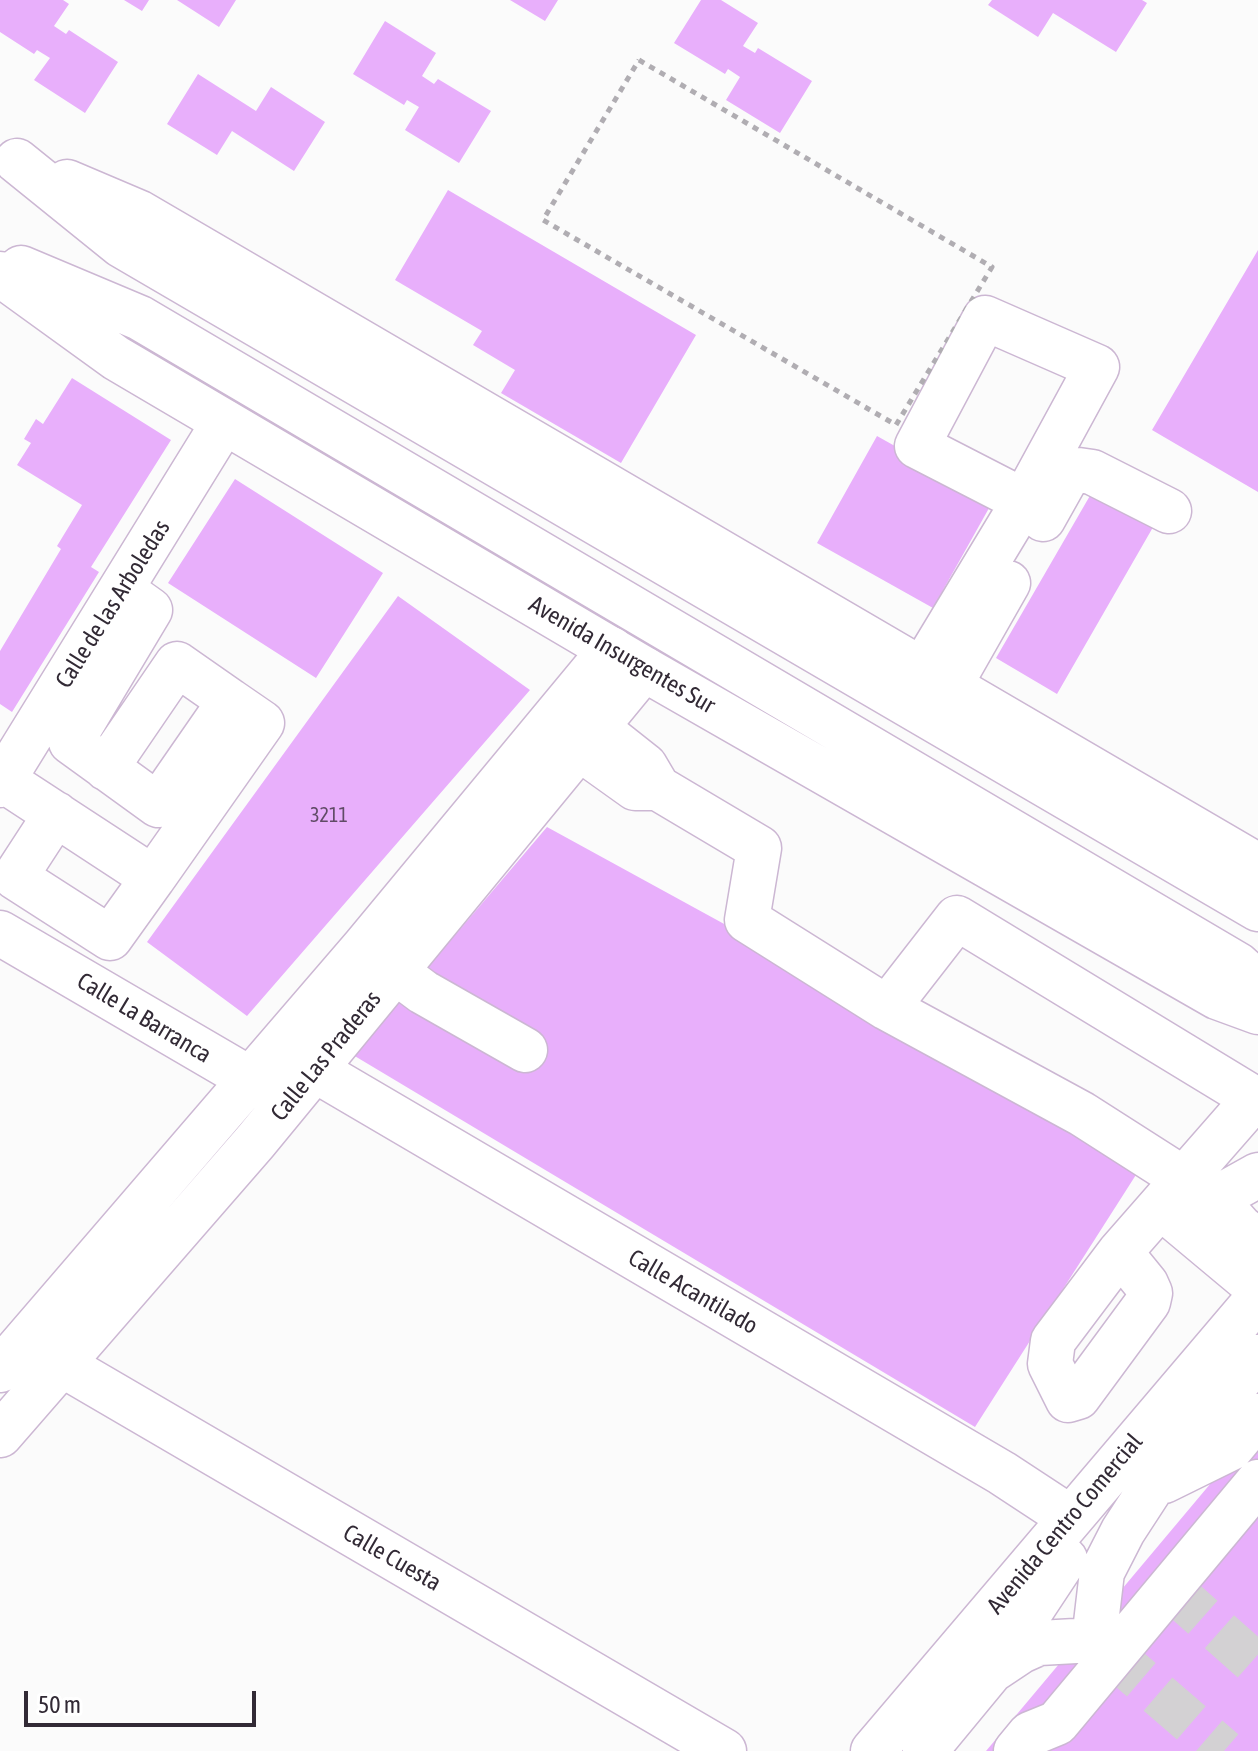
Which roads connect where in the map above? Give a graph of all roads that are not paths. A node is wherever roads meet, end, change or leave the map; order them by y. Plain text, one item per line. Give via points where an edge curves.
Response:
1 (8, 156) edge
2 (0, 259) edge
3 (0, 274) edge
4 (224, 422) junction
5 (1024, 501) dead end
6 (1169, 511) dead end
7 (122, 590) junction
8 (627, 659) junction
9 (936, 677) junction
10 (230, 701) junction
11 (580, 727) junction
12 (106, 768) junction
13 (2, 782) edge
14 (56, 814) junction
15 (1258, 866) edge
16 (153, 878) junction
17 (1258, 909) edge
18 (0, 933) edge
19 (380, 959) junction
20 (1258, 983) edge
21 (887, 1008) junction
22 (1258, 1012) edge
23 (525, 1050) dead end
24 (248, 1079) junction
25 (302, 1085) junction
26 (1256, 1100) edge
27 (1258, 1175) edge
28 (1187, 1196) junction
29 (1258, 1241) edge
30 (1120, 1252) dead end
31 (1258, 1288) edge
32 (1258, 1298) edge
33 (1258, 1357) edge
34 (61, 1364) junction
35 (0, 1370) edge
36 (1258, 1416) edge
37 (0, 1435) edge
38 (1136, 1440) junction
39 (1258, 1482) edge
40 (1151, 1488) junction
41 (1069, 1517) junction
42 (991, 1671) junction
43 (724, 1751) edge
44 (873, 1751) edge
45 (925, 1751) edge
46 (1016, 1751) edge

1 - 9 main road via 140,213
1 - 17 main road via 121,245
2 - 20 main road, Avenida Insurgentes Sur via 140,318 1238,965
3 - 4 main road, Avenida Insurgentes Sur via 116,358
4 - 7 main road, Calle de las Arboledas
4 - 8 main road, Avenida Insurgentes Sur
5 - 9 main road
6 - 9 main road via 1092,472 1078,470 1066,478
7 - 12 main road via 150,610 71,742
7 - 13 main road, Calle de las Arboledas
8 - 11 main road, Calle Las Praderas
8 - 22 main road, Avenida Insurgentes Sur via 1217,997
9 - 15 main road
10 - 12 main road via 158,805
10 - 12 main road via 177,664
10 - 16 main road via 262,723
11 - 19 main road, Calle Las Praderas via 522,787
11 - 21 main road via 635,788 658,788 759,848 747,920
13 - 14 main road
14 - 16 main road
14 - 16 main road via 15,877 110,938
18 - 24 main road, Calle La Barranca
19 - 23 main road via 423,992
19 - 24 main road, Calle Las Praderas
19 - 25 main road, Calle Las Praderas
21 - 26 main road via 957,918
21 - 28 main road via 1082,1114
24 - 25 main road, Calle La Barranca
24 - 35 main road, Calle Las Praderas
25 - 34 main road, Calle Las Praderas
25 - 41 main road, Calle Acantilado via 1002,1473
26 - 28 main road
27 - 28 main road
28 - 29 main road
28 - 30 main road
28 - 31 main road
32 - 38 main road, Avenida Centro Comercial
33 - 40 main road
34 - 37 main road, Calle Las Praderas
34 - 43 main road, Calle Cuesta
36 - 40 main road via 1231,1448
38 - 41 main road, Avenida Centro Comercial
38 - 42 main road
39 - 46 main road via 1057,1723 1030,1734
40 - 42 main road via 1102,1572 1101,1646 1039,1643
41 - 44 main road, Avenida Centro Comercial
42 - 45 main road

